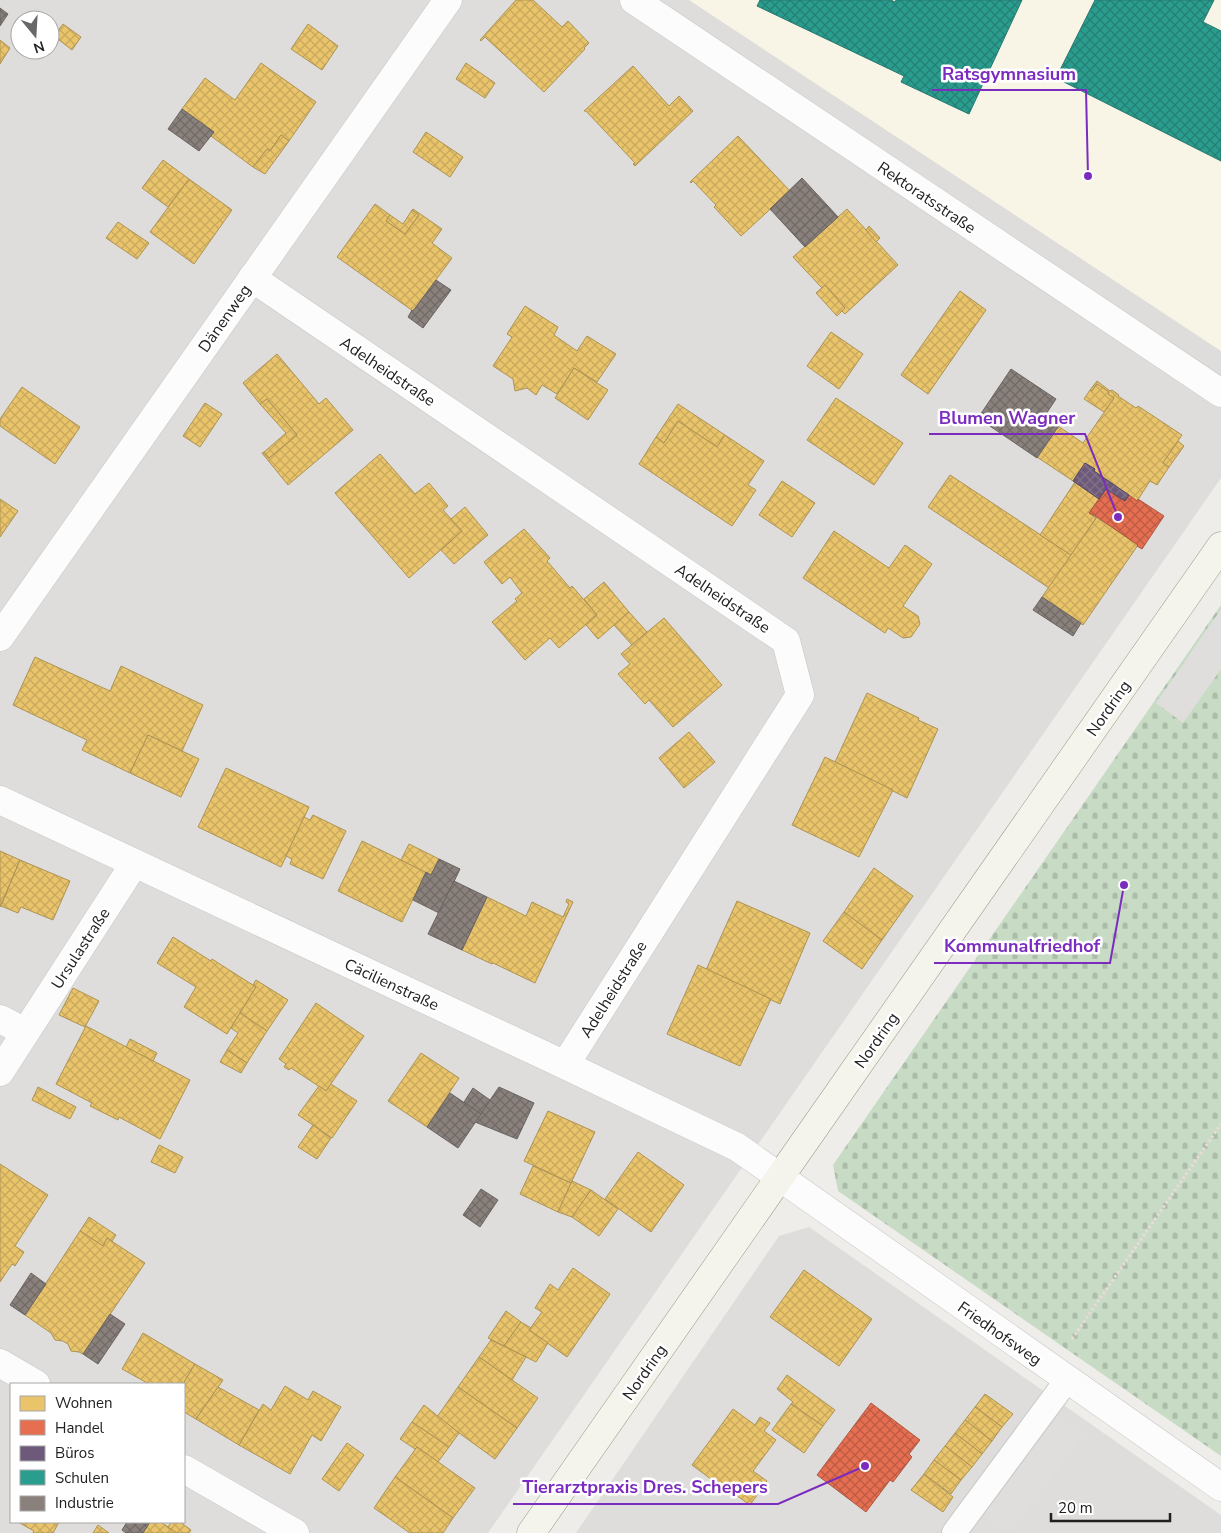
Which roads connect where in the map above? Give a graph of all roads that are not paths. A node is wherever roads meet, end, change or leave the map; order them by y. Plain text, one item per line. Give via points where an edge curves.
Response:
1 (448, 0) edge
2 (634, 0) edge
3 (252, 278) junction
4 (1221, 393) edge
5 (1221, 546) edge
6 (0, 637) edge
7 (0, 800) edge
8 (134, 864) junction
9 (0, 1019) edge
10 (26, 1032) junction
11 (565, 1065) junction
12 (0, 1072) edge
13 (779, 1178) junction
14 (0, 1363) edge
15 (1059, 1374) junction
16 (34, 1383) edge
17 (185, 1470) edge
18 (1221, 1488) edge
19 (294, 1533) edge
20 (531, 1533) edge
21 (954, 1533) edge

1 - 3 street, Dänenweg
2 - 4 street, Rektoratsstraße
3 - 6 street, Dänenweg
3 - 11 street, Adelheidstraße via 786,641 800,695
5 - 13 main road, Nordring
7 - 8 street, Cäcilienstraße
8 - 10 street, Ursulastraße
8 - 11 street, Cäcilienstraße
9 - 10 street
10 - 12 street, Ursulastraße
11 - 13 street, Cäcilienstraße via 737,1147
13 - 15 street, Friedhofsweg
13 - 20 main road, Nordring
14 - 16 street
15 - 18 street, Friedhofsweg
15 - 21 lane
17 - 19 street

